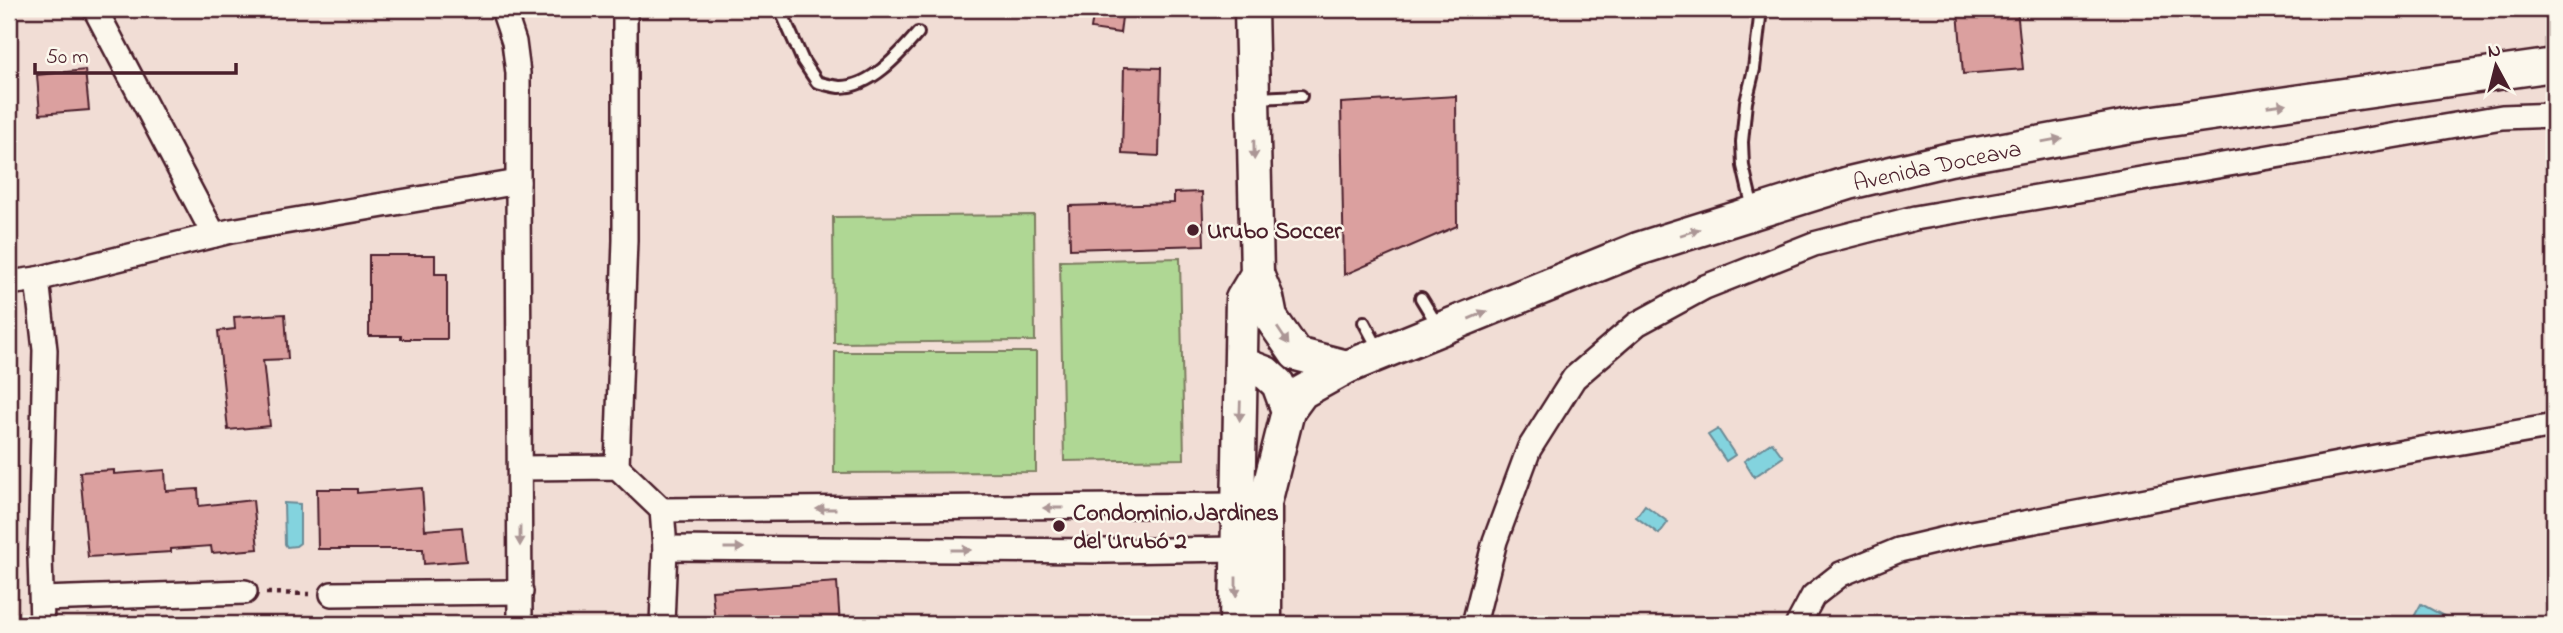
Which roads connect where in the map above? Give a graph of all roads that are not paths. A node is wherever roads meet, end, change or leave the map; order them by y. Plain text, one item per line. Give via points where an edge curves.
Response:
1 (95, 9) edge
2 (503, 9) edge
3 (625, 9) edge
4 (780, 9) edge
5 (1251, 9) edge
6 (1761, 9) edge
7 (918, 33) dead end
8 (2554, 65) edge
9 (1301, 96) dead end
10 (1253, 98) junction
11 (2554, 115) edge
12 (518, 182) junction
13 (1754, 212) junction
14 (214, 235) junction
15 (1257, 274) junction
16 (37, 279) junction
17 (9, 283) edge
18 (1421, 298) dead end
19 (1364, 322) dead end
20 (1440, 331) junction
21 (1381, 354) junction
22 (1241, 367) junction
23 (1346, 368) junction
24 (1288, 411) junction
25 (2554, 426) edge
26 (617, 467) junction
27 (520, 468) junction
28 (1237, 505) junction
29 (662, 510) junction
30 (665, 548) junction
31 (1237, 549) junction
32 (244, 592) road end
33 (521, 592) junction
34 (332, 594) road end
35 (42, 599) junction
36 (42, 624) edge
37 (520, 624) edge
38 (662, 624) edge
39 (1236, 624) edge
40 (1265, 624) edge
41 (1474, 624) edge
42 (1798, 624) edge

1 - 14 street
2 - 12 street via 518,73
3 - 26 street via 625,240
4 - 7 lane via 817,82 840,87 866,80
5 - 10 main road
6 - 13 lane via 1742,142
13 -> 8 main road, Avenida Doceava via 1950,159 2141,124
9 - 10 lane
10 -> 15 main road
11 - 41 street via 2502,117 1915,218 1814,244 1705,287 1637,324 1574,378 1529,449 1495,541
12 - 14 street
12 - 27 street
20 -> 13 main road, Avenida Doceava via 1638,249
14 - 16 street
15 - 22 main road via 1242,299
15 -> 23 main road via 1271,318 1296,354
16 - 17 street
16 - 35 street via 45,350
18 - 20 lane
19 - 21 lane
20 - 21 main road, Avenida Doceava
21 - 23 main road, Avenida Doceava
22 - 24 main road via 1266,373 1278,384
22 -> 28 main road
23 - 24 main road, Avenida Doceava via 1302,392
24 - 40 main road via 1265,503
25 - 42 street via 2026,522 1899,550 1841,574 1813,596
26 - 27 street
26 - 29 street
27 -> 33 street
28 -> 29 street
28 - 31 main road
29 - 30 street
30 -> 31 street
30 - 38 street
31 -> 39 main road
32 - 35 street
33 - 34 street
33 - 37 street
35 - 36 street

